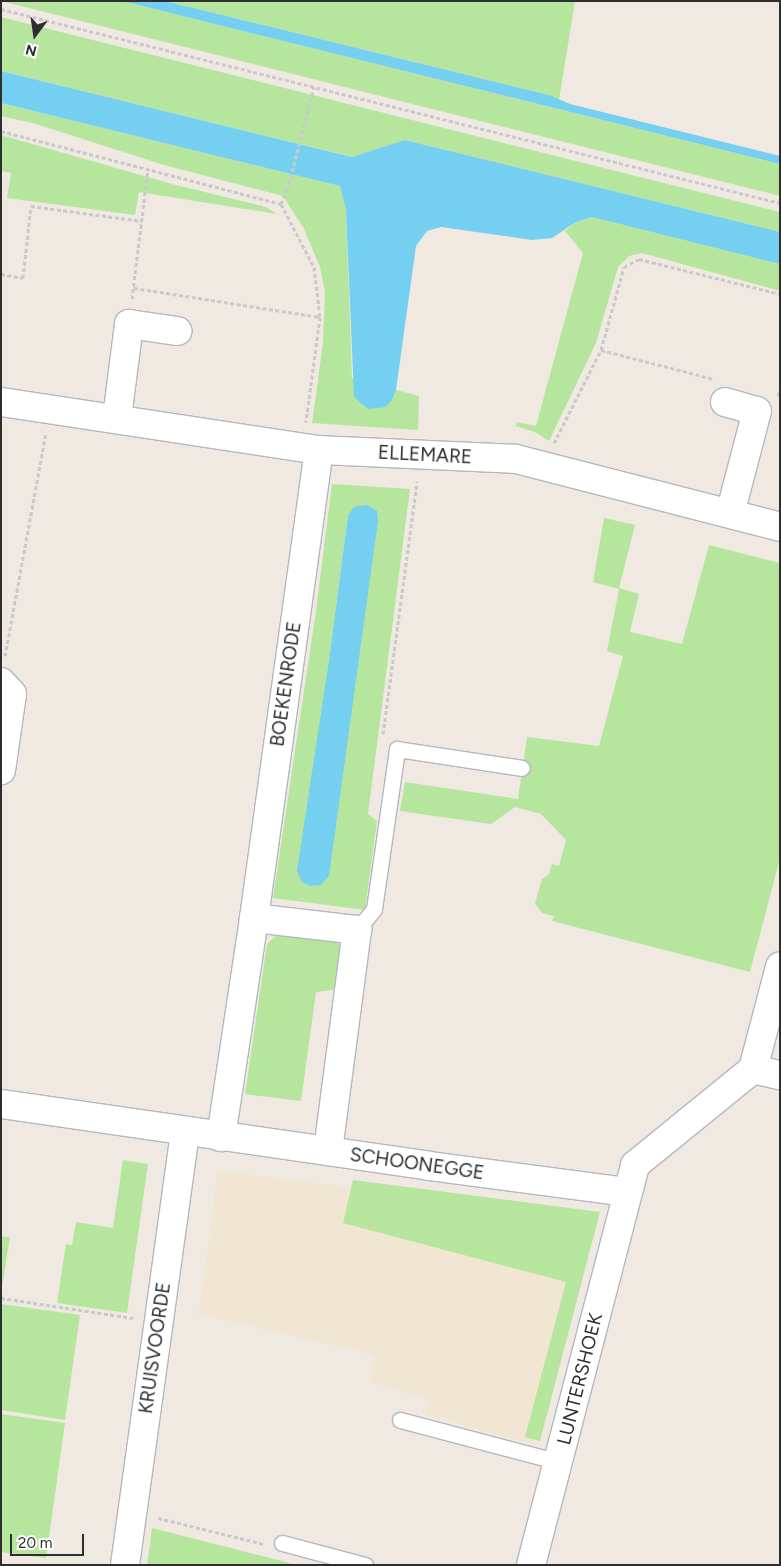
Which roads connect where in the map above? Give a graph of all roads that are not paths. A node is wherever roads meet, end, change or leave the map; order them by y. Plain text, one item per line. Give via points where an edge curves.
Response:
1 (177, 331) dead end
2 (723, 391) road end
3 (1, 402) edge
4 (117, 418) junction
5 (310, 448) junction
6 (730, 514) junction
7 (780, 527) edge
8 (2, 673) edge
9 (522, 768) dead end
10 (1, 770) edge
11 (254, 918) junction
12 (357, 930) junction
13 (780, 967) edge
14 (753, 1069) junction
15 (780, 1076) edge
16 (1, 1104) edge
17 (185, 1131) junction
18 (221, 1136) junction
19 (328, 1151) junction
20 (627, 1192) junction
21 (400, 1420) dead end
22 (559, 1462) junction
23 (282, 1543) road end
24 (124, 1565) edge
25 (365, 1565) edge
26 (531, 1565) edge

1 - 4 street via 129,324
2 - 6 street via 757,411
3 - 4 street, ELLEMARE
4 - 5 street, ELLEMARE
5 - 6 street, ELLEMARE via 516,459
5 - 11 street, BOEKENRODE
6 - 7 street, ELLEMARE
8 - 10 street via 12,694
9 - 12 lane via 397,749 374,909
11 - 12 street
11 - 18 street, BOEKENRODE
12 - 19 street
13 - 14 street
14 - 15 street
14 - 20 street via 634,1165
16 - 17 street, SCHOONEGGE
17 - 18 street, SCHOONEGGE
17 - 24 street, KRUISVOORDE
18 - 19 street, SCHOONEGGE
19 - 20 street, SCHOONEGGE
20 - 22 street, LUNTERSHOEK
21 - 22 lane
22 - 26 street, LUNTERSHOEK
23 - 25 lane

